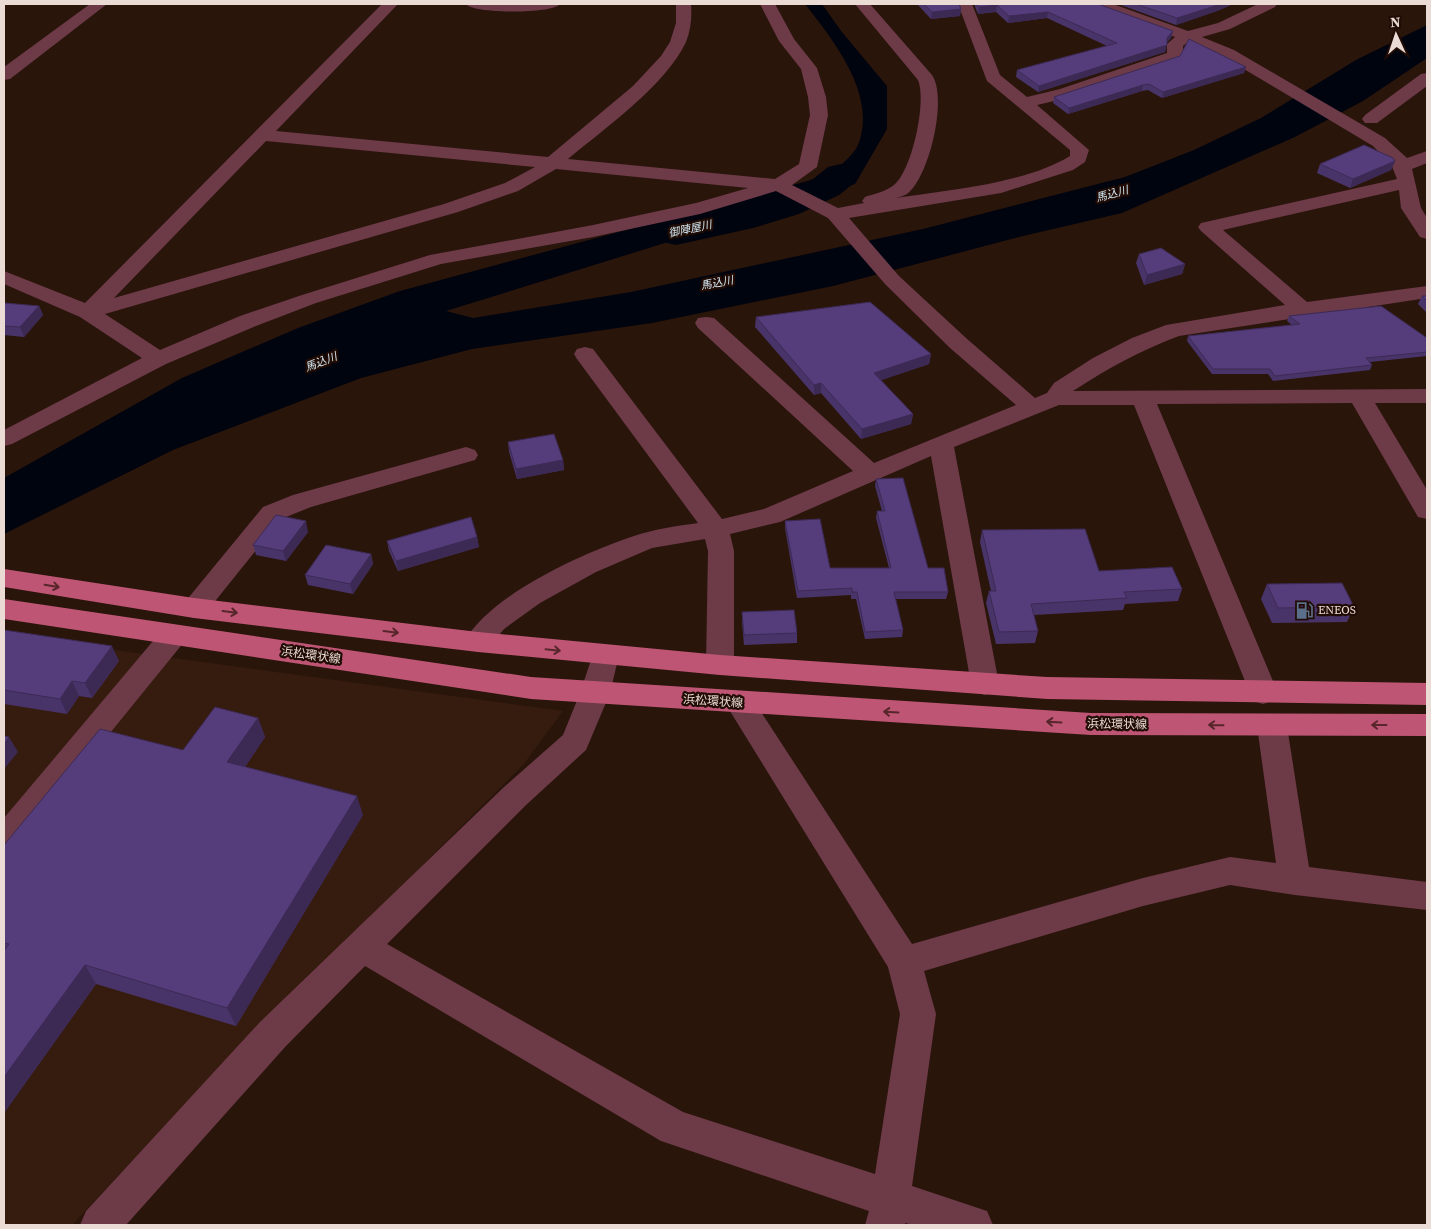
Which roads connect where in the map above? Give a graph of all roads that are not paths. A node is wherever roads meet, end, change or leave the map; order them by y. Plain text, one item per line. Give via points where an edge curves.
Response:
1 (99, 4) edge
2 (390, 4) edge
3 (474, 4) edge
4 (552, 4) edge
5 (684, 4) edge
6 (768, 4) edge
7 (862, 4) edge
8 (965, 4) edge
9 (1098, 4) edge
10 (1270, 4) edge
11 (1187, 36) junction
12 (4, 75) edge
13 (1427, 78) edge
14 (1023, 103) junction
15 (1371, 119) dead end
16 (264, 135) junction
17 (554, 162) junction
18 (1416, 168) edge
19 (778, 185) junction
20 (1420, 204) edge
21 (838, 218) junction
22 (1427, 233) edge
23 (4, 277) edge
24 (1427, 292) edge
25 (1303, 310) junction
26 (88, 312) junction
27 (706, 323) dead end
28 (585, 354) dead end
29 (158, 359) junction
30 (1359, 396) junction
31 (1427, 396) edge
32 (1056, 398) junction
33 (1143, 399) junction
34 (1033, 408) junction
35 (4, 439) edge
36 (941, 443) junction
37 (466, 455) dead end
38 (870, 473) junction
39 (1427, 511) edge
40 (716, 529) junction
41 (4, 578) edge
42 (194, 608) junction
43 (4, 609) edge
44 (174, 635) junction
45 (478, 642) junction
46 (605, 655) junction
47 (720, 665) junction
48 (985, 684) junction
49 (595, 693) junction
50 (1263, 693) junction
51 (1427, 694) edge
52 (740, 703) junction
53 (1427, 725) edge
54 (1272, 726) junction
55 (4, 841) edge
56 (1295, 881) junction
57 (1427, 896) edge
58 (362, 947) junction
59 (904, 962) junction
60 (888, 1212) edge
61 (100, 1225) edge
62 (973, 1225) edge

1 - 12 street
2 - 16 street
3 - 4 street via 510,7
5 - 17 street via 681,31 675,46 651,79
6 - 19 street via 787,41 809,68 819,115 808,168
7 - 21 street via 926,79 930,88 927,134 908,180 900,190
8 - 14 street via 993,77
9 - 11 street
10 - 11 street via 1224,26
11 - 14 street via 1176,44 1172,57 1065,93
11 - 18 street via 1228,53 1350,124
13 - 15 street
14 - 21 street via 1076,146 1080,150 1079,158 1066,166 1001,187
16 - 17 street
16 - 26 street
17 - 19 street
17 - 26 street via 530,178 501,191 451,208
18 - 20 street
18 - 25 street via 1208,227
19 - 21 street
19 - 29 street via 671,215 428,261 248,321
20 - 22 street
21 - 34 street via 892,280
23 - 26 street
24 - 25 street
25 - 32 street via 1163,334 1101,363 1062,388
26 - 29 street
27 - 38 street
28 - 40 street
29 - 35 street
30 - 31 street
30 - 33 street
30 - 39 street
32 - 33 street
32 - 34 street
33 - 50 street
34 - 36 street
36 - 38 street
36 - 48 street
37 - 42 street via 302,501 272,513
38 - 40 street via 770,516
40 - 45 street via 643,542 587,566 530,596 494,622
40 - 47 street via 720,551
41 -> 42 main road
42 -> 45 main road
43 - 44 main road, 浜松環状線
44 - 49 main road, 浜松環状線 via 531,688
44 - 55 street
45 -> 46 main road
46 - 47 main road
46 - 49 street
47 - 48 main road
48 - 50 main road
49 - 52 main road, 浜松環状線
49 - 58 street via 575,742 514,797
50 - 51 main road
54 -> 52 main road, 浜松環状線 via 1090,724
52 - 59 street
53 -> 54 main road, 浜松環状線
54 - 56 street
56 - 57 street
56 - 59 street via 1230,871 1144,892
58 - 60 street via 674,1128
58 - 61 street via 274,1034
59 - 60 street via 918,1014
60 - 62 street

